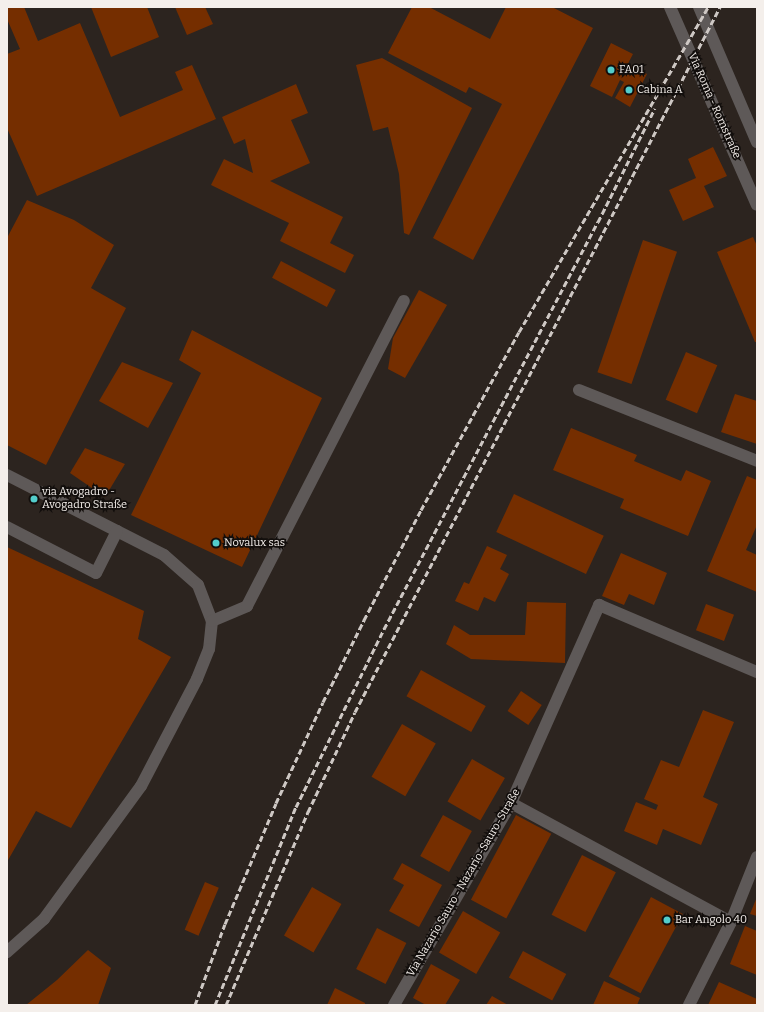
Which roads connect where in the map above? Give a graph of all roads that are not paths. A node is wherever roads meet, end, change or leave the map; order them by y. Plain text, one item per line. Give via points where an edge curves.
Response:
1 (670, 7) edge
2 (699, 7) edge
3 (757, 142) edge
4 (757, 206) edge
5 (404, 301) dead end
6 (579, 390) dead end
7 (757, 461) edge
8 (7, 475) edge
9 (7, 528) edge
10 (117, 531) junction
11 (212, 620) junction
12 (757, 672) edge
13 (511, 803) junction
14 (757, 857) edge
15 (731, 922) junction
16 (7, 952) edge
17 (394, 1005) edge
18 (689, 1005) edge

1 - 4 street, Via Roma - Romstraße
2 - 3 street
5 - 11 street via 247,606
6 - 7 street
8 - 10 street
9 - 10 street via 96,573
10 - 11 street via 164,556 198,585
11 - 16 street via 209,649 197,679 141,786 44,919
12 - 13 street, Via Nazario Sauro - Nazario-Sauro-Straße via 598,605
13 - 15 street
13 - 17 street, Via Nazario Sauro - Nazario-Sauro-Straße
14 - 15 street
15 - 18 street

